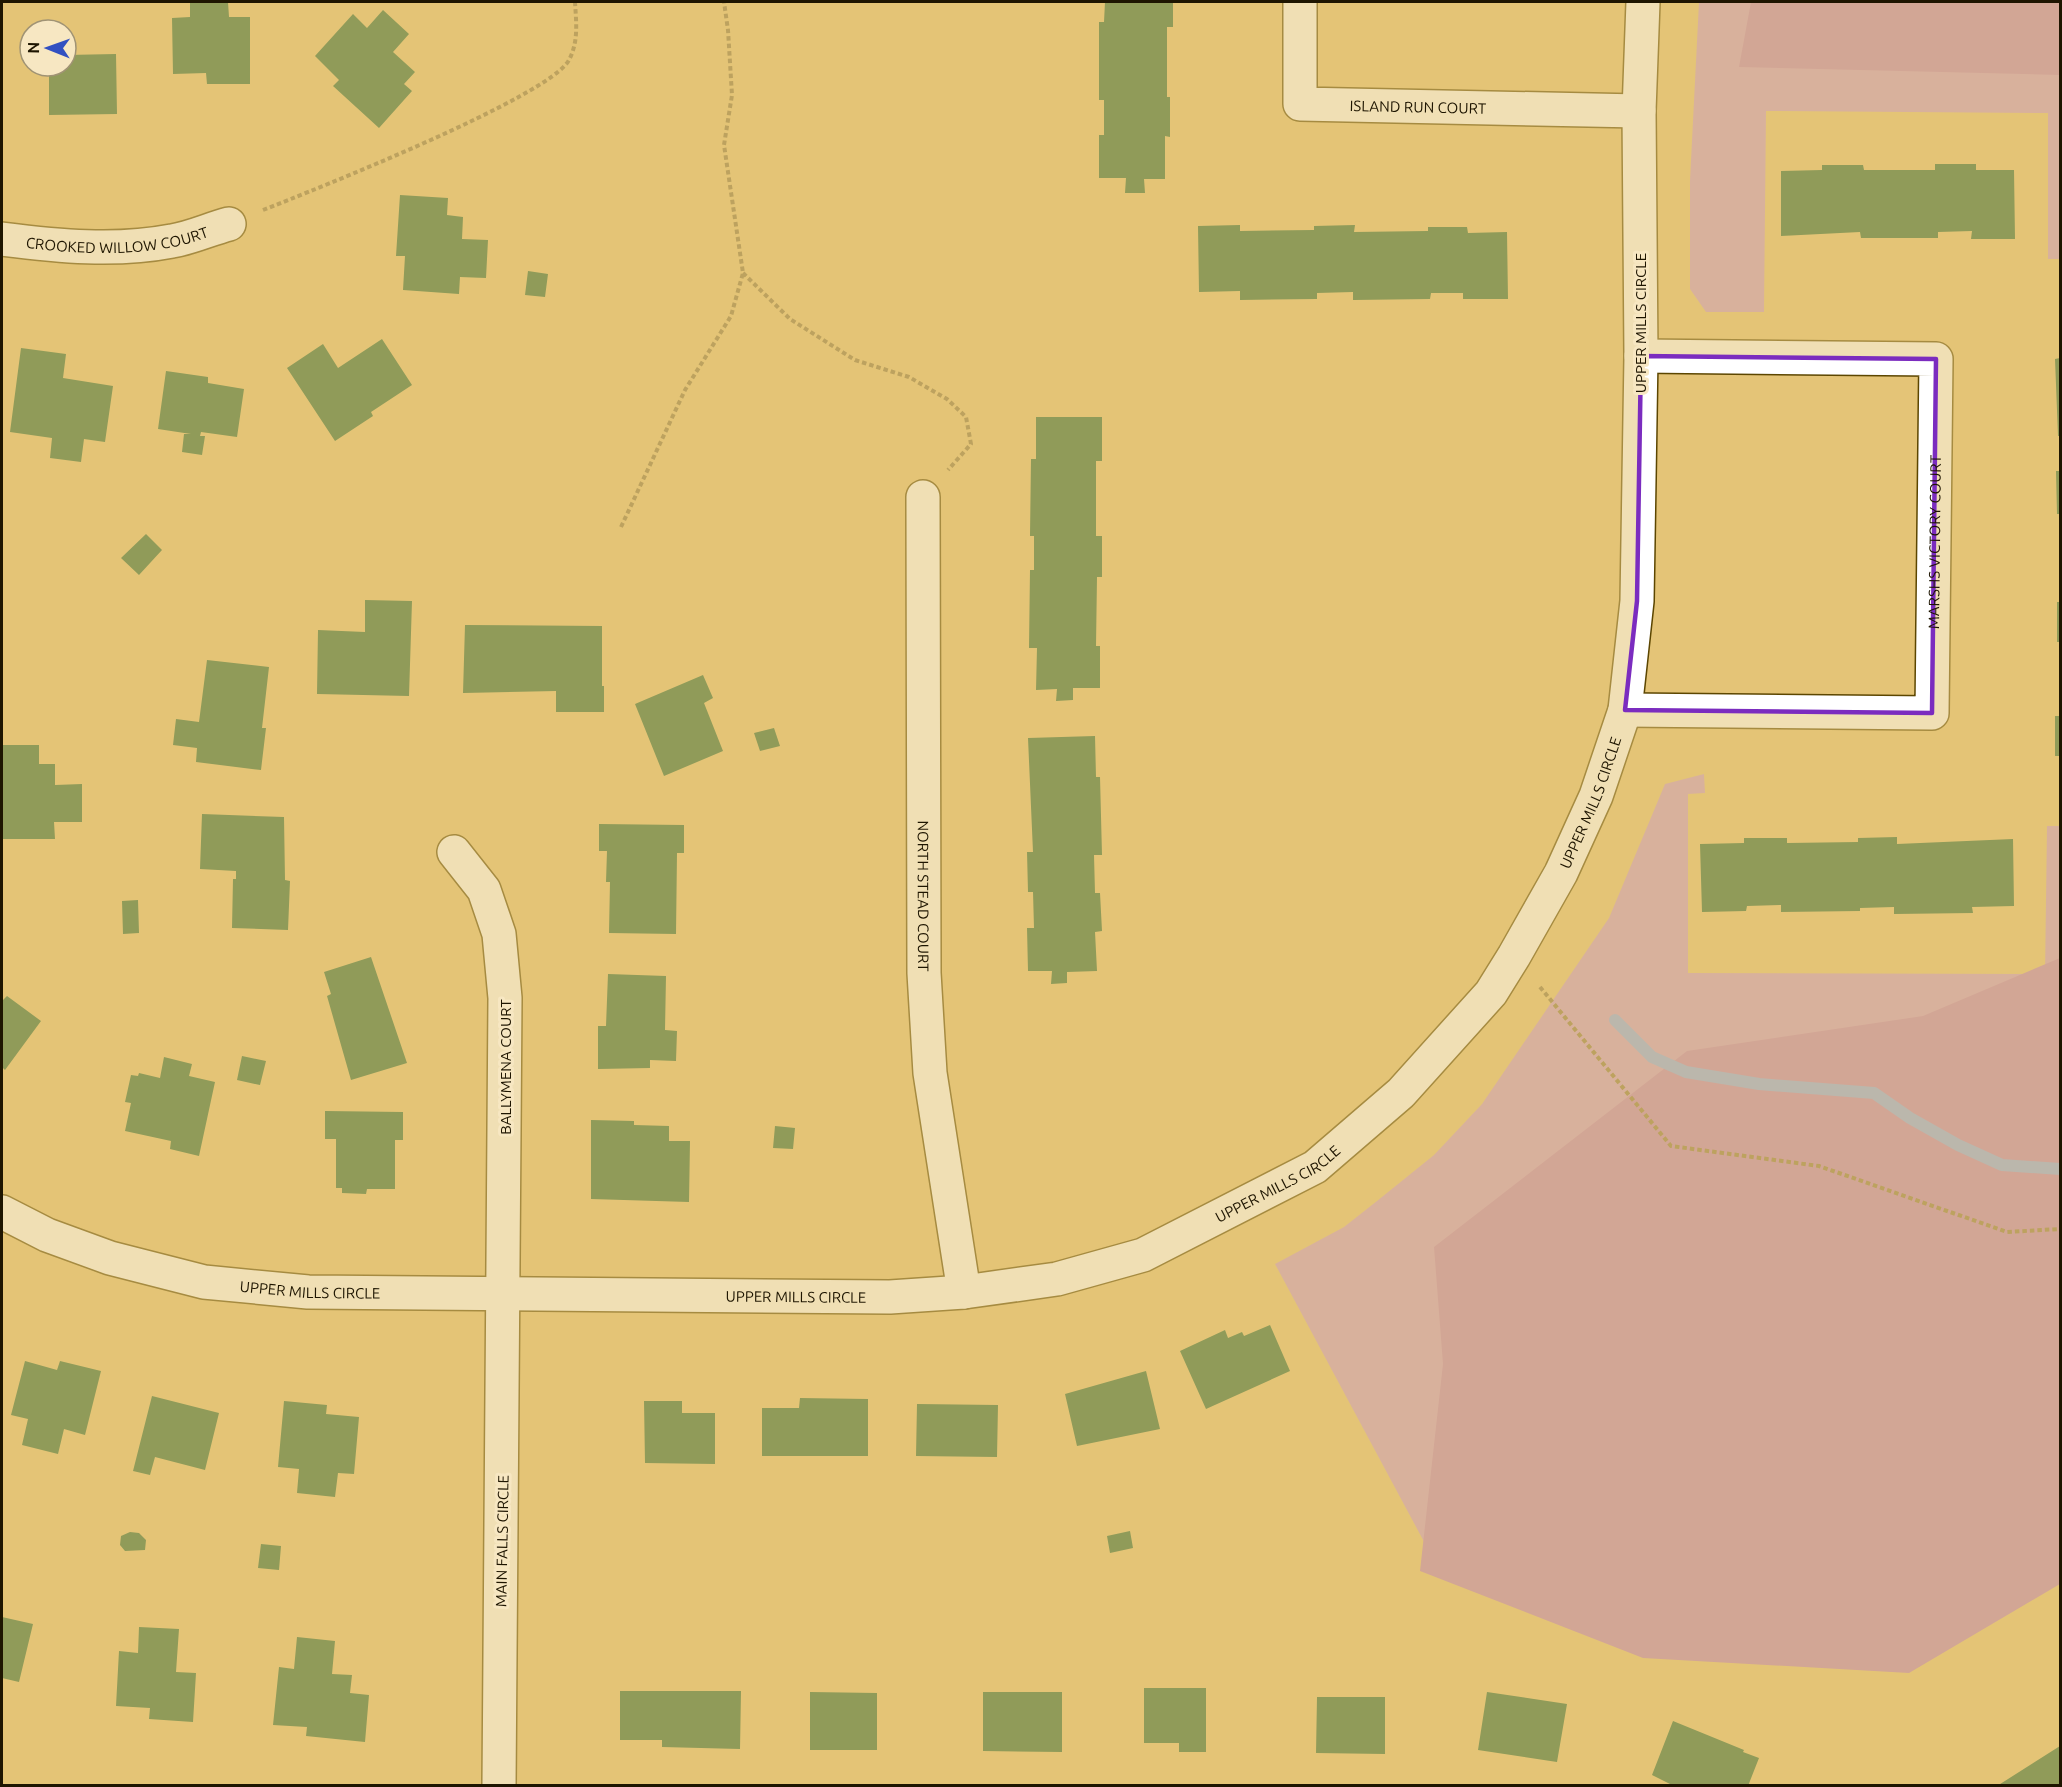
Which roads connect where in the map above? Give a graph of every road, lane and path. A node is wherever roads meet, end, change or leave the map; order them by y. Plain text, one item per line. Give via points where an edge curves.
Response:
1 (575, 2) edge
2 (723, 2) edge
3 (1300, 2) edge
4 (1643, 2) edge
5 (1639, 111) junction
6 (229, 224) joint
7 (2, 238) edge
8 (743, 273) junction
9 (1641, 356) junction
10 (923, 497) joint
11 (621, 527) dead end
12 (1625, 710) junction
13 (454, 852) dead end
14 (1514, 956) junction
15 (2, 1212) edge
16 (2061, 1230) edge
17 (964, 1292) junction
18 (504, 1296) junction
19 (499, 1785) edge

1 - 6 path via 577,42 569,61 553,77 508,103
2 - 8 path via 732,95 724,145
3 - 5 street, ISLAND RUN COURT via 1300,104
4 - 5 street, UPPER MILLS CIRCLE
5 - 9 street, UPPER MILLS CIRCLE
6 - 7 street, CROOKED WILLOW COURT via 172,241 118,247 58,246
8 - 10 path via 790,319 855,360 909,377 947,399 966,417 971,444
8 - 11 path via 731,316 685,390
9 - 12 street, UPPER MILLS CIRCLE via 1637,601
9 - 12 street, MARSHS VICTORY COURT via 1936,359 1932,713
10 - 17 street, NORTH STEAD COURT via 924,973 930,1073
12 - 14 street, UPPER MILLS CIRCLE via 1592,805 1561,873
13 - 18 street, BALLYMENA COURT via 484,890 499,934 505,998
14 - 16 path via 1671,1146 1819,1166 2007,1232
14 - 17 street, UPPER MILLS CIRCLE via 1491,993 1401,1093 1315,1167 1143,1255 1057,1279
15 - 18 street, UPPER MILLS CIRCLE via 46,1235 110,1258 204,1281 308,1292
17 - 18 street, UPPER MILLS CIRCLE via 890,1297
18 - 19 street, MAIN FALLS CIRCLE

